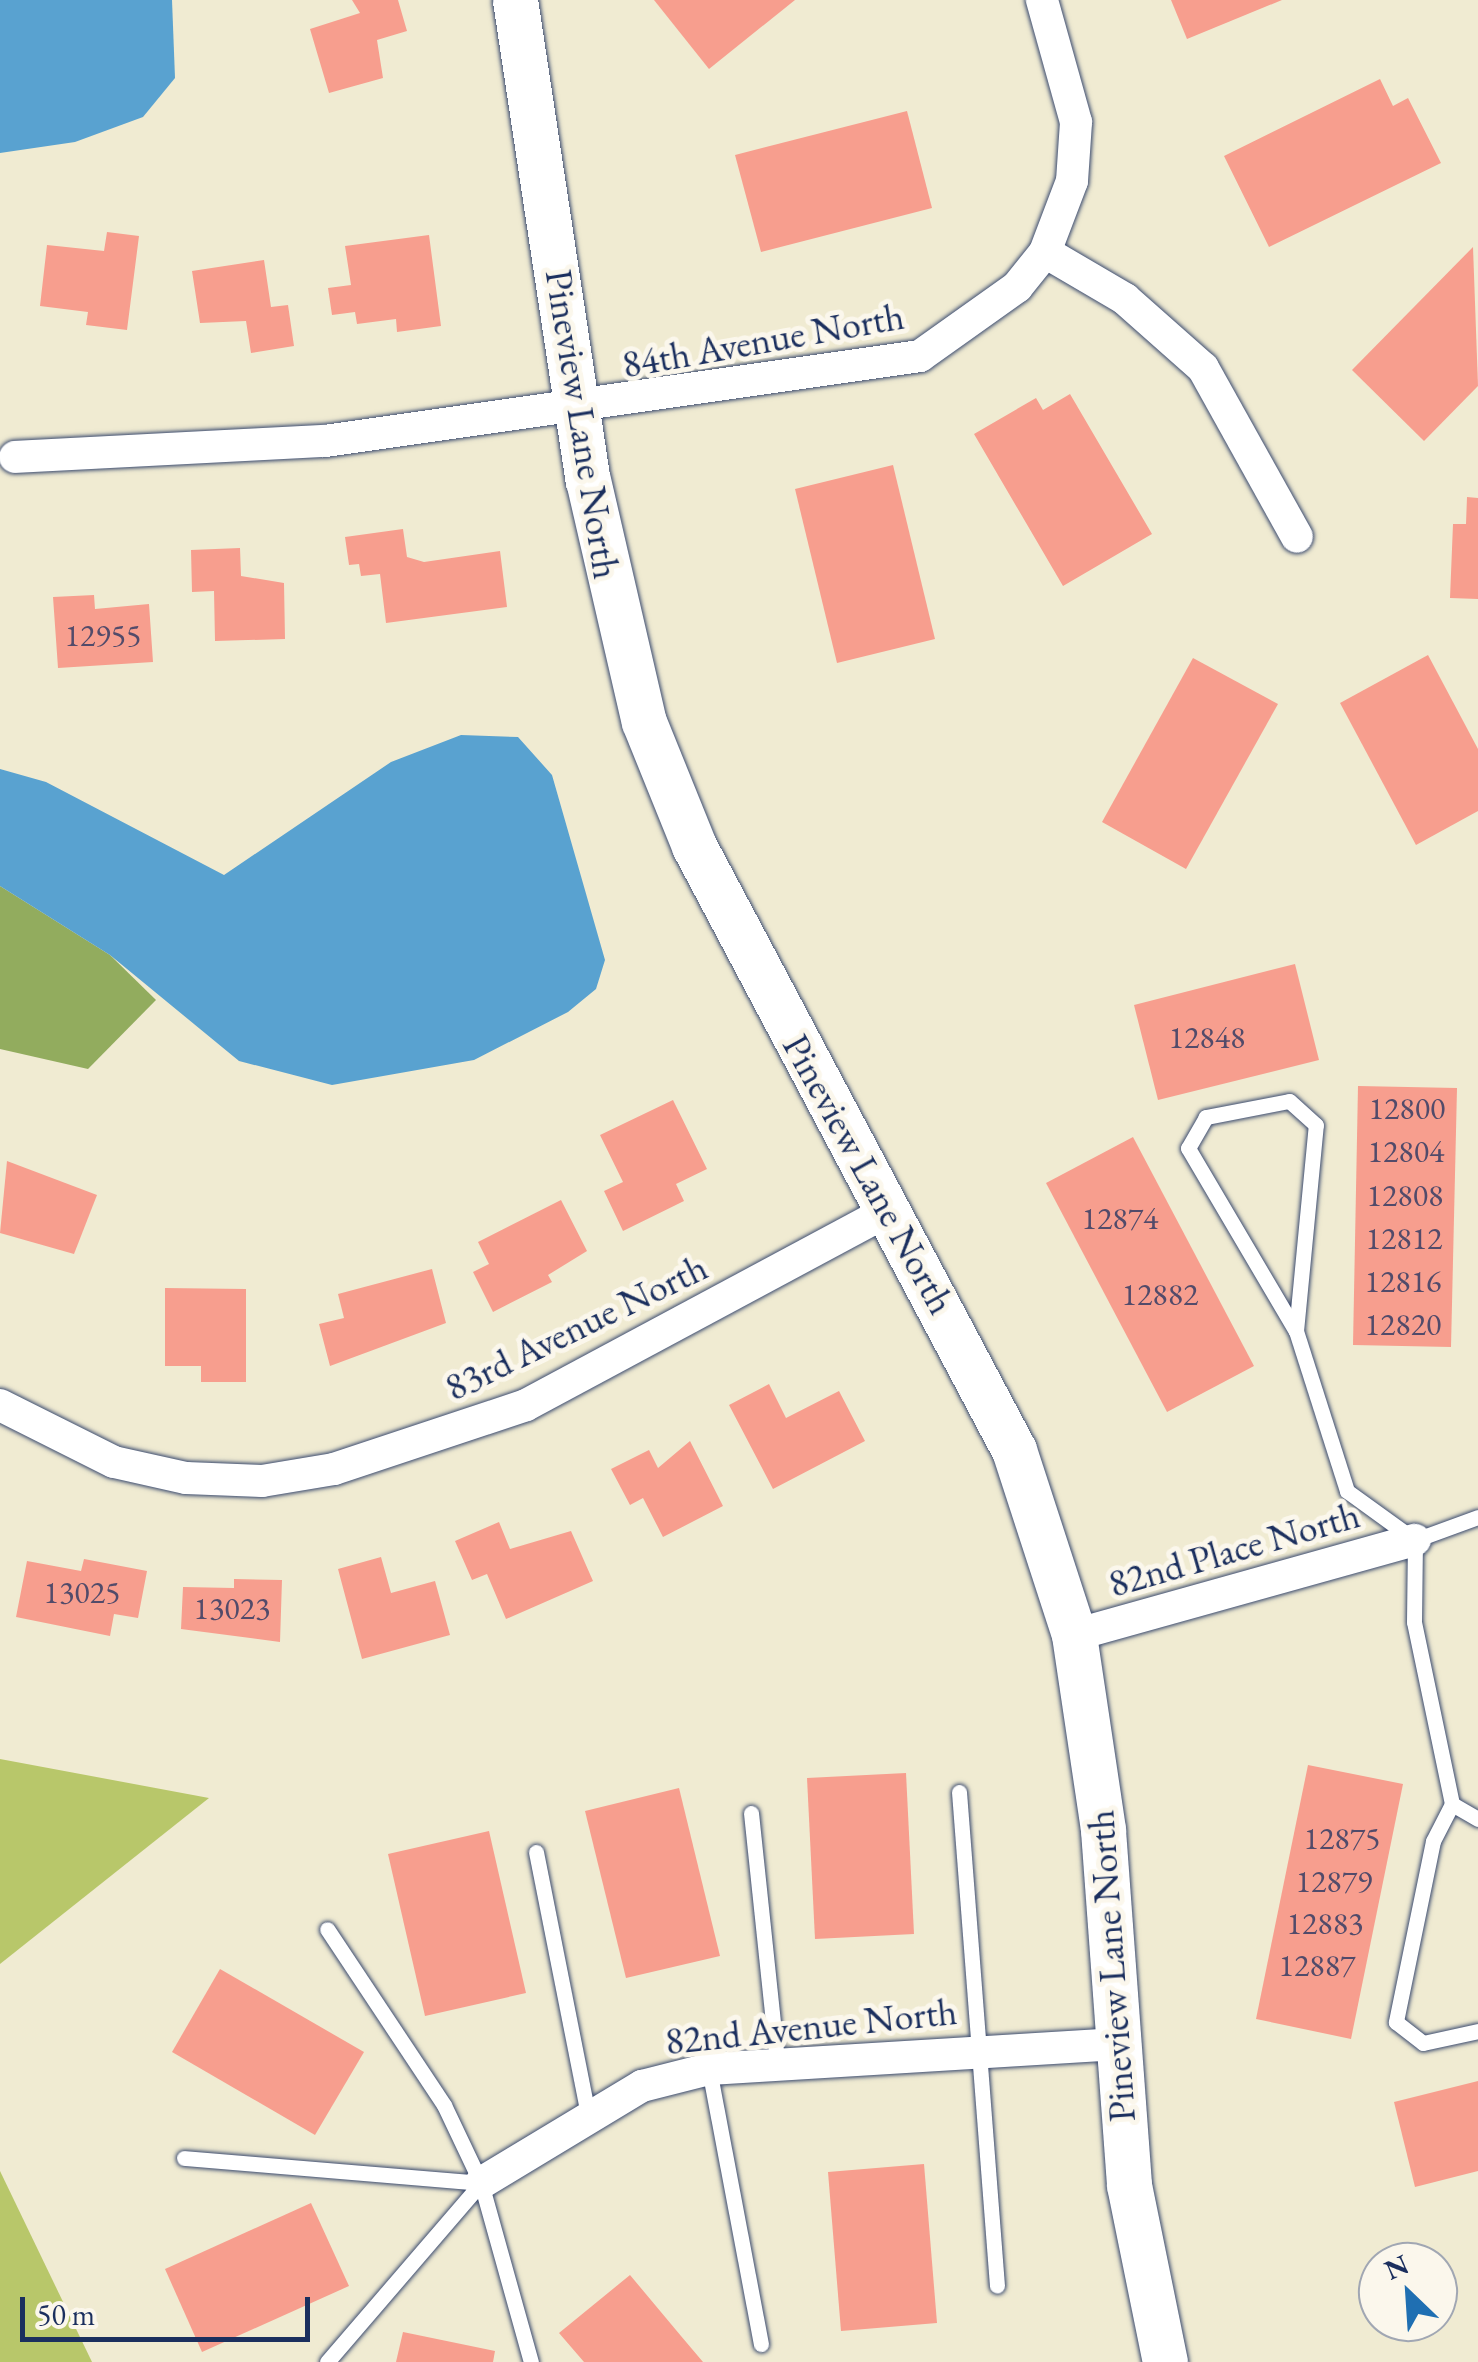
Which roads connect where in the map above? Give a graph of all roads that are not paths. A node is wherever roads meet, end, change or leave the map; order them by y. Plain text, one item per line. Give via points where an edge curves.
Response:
1 (515, 0) edge
2 (1042, 0) edge
3 (1045, 252) junction
4 (578, 410) junction
5 (16, 457) dead end
6 (1297, 537) dead end
7 (889, 1210) junction
8 (1296, 1331) junction
9 (0, 1405) edge
10 (1478, 1516) edge
11 (1416, 1540) junction
12 (1074, 1635) junction
13 (960, 1792) dead end
14 (1452, 1804) junction
15 (751, 1813) dead end
16 (1478, 1819) edge
17 (536, 1852) dead end
18 (327, 1929) dead end
19 (1478, 2031) edge
20 (1118, 2044) junction
21 (981, 2047) junction
22 (777, 2062) junction
23 (708, 2069) junction
24 (588, 2114) junction
25 (184, 2158) dead end
26 (481, 2183) junction
27 (997, 2286) dead end
28 (761, 2344) dead end
29 (327, 2362) edge
30 (531, 2362) edge
31 (1164, 2362) edge

1 - 4 street, Pineview Lane North
2 - 3 street, 84th Avenue North via 1076,122 1072,181
3 - 4 street, 84th Avenue North via 973,326 920,356
3 - 6 street via 1125,299 1204,368
4 - 5 street, 84th Avenue North via 172,454
4 - 7 street, Pineview Lane North via 609,594 644,722 694,846
7 - 9 street, 83rd Avenue North via 526,1406 334,1469 262,1481 186,1478 114,1462
7 - 12 street, Pineview Lane North via 1014,1450
8 - 8 lane via 1188,1148 1206,1117 1289,1101 1316,1125
8 - 11 lane via 1347,1491
10 - 11 lane
11 - 12 street, 82nd Place North
11 - 14 lane via 1414,1622
12 - 20 street, Pineview Lane North via 1103,1830
13 - 21 lane
14 - 16 lane
14 - 19 lane via 1433,1840 1396,2022 1423,2043
15 - 22 lane
17 - 24 lane
18 - 26 lane via 444,2106
20 - 21 street, 82nd Avenue North
20 - 31 street, Pineview Lane North via 1130,2185
21 - 22 street, 82nd Avenue North
21 - 27 lane
22 - 23 street, 82nd Avenue North
23 - 24 street, 82nd Avenue North via 642,2086
23 - 28 lane
24 - 26 street, 82nd Avenue North
25 - 26 lane
26 - 29 lane
26 - 30 lane

